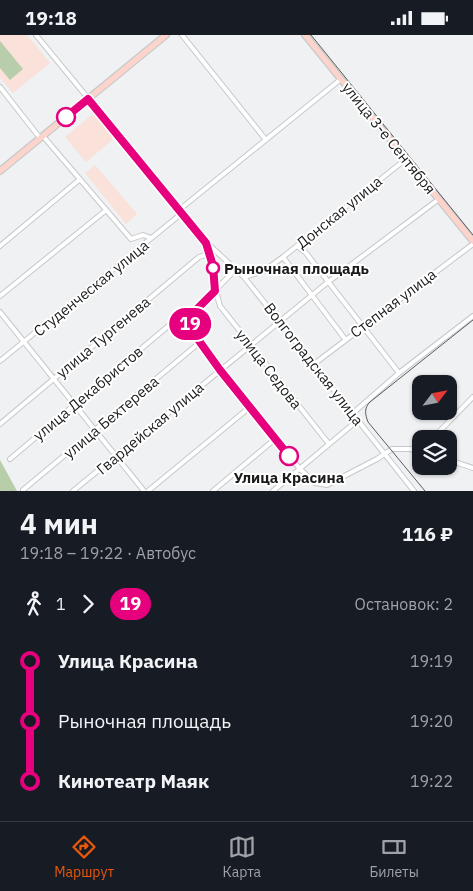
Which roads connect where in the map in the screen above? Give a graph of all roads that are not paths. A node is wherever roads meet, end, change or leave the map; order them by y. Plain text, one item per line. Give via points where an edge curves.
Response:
1 (36, 35) edge
2 (166, 35) edge
3 (182, 35) edge
4 (305, 35) edge
5 (342, 79) junction
6 (0, 87) edge
7 (88, 99) junction
8 (41, 137) junction
9 (266, 140) junction
10 (406, 159) junction
11 (0, 171) edge
12 (79, 180) junction
13 (439, 199) junction
14 (105, 211) junction
15 (180, 212) junction
16 (151, 238) junction
17 (473, 242) edge
18 (206, 243) junction
19 (0, 246) edge
20 (298, 246) junction
21 (210, 253) junction
22 (283, 257) junction
23 (236, 269) junction
24 (244, 277) junction
25 (328, 282) junction
26 (215, 291) junction
27 (312, 296) junction
28 (0, 297) edge
29 (0, 312) edge
30 (192, 314) junction
31 (473, 316) edge
32 (280, 322) junction
33 (363, 325) junction
34 (345, 339) junction
35 (24, 342) junction
36 (199, 343) junction
37 (251, 345) junction
38 (0, 361) edge
39 (314, 364) junction
40 (220, 370) junction
41 (399, 373) junction
42 (53, 379) junction
43 (473, 397) edge
44 (73, 405) junction
45 (250, 407) junction
46 (353, 413) junction
47 (358, 420) junction
48 (0, 424) edge
49 (441, 430) edge
50 (95, 431) junction
51 (276, 439) junction
52 (329, 444) junction
53 (412, 450) edge
54 (384, 454) junction
55 (115, 456) junction
56 (10, 459) dead end
57 (457, 463) edge
58 (473, 468) edge
59 (300, 469) junction
60 (23, 490) edge
61 (73, 491) edge
62 (144, 491) edge
63 (148, 491) edge
64 (213, 491) edge
65 (273, 491) edge
66 (414, 491) edge

1 - 7 street, Волгоградская улица
2 - 7 street
3 - 9 street
4 - 5 street, улица 3-е Сентября
5 - 9 street, Студенческая улица
5 - 10 street, улица 3-е Сентября
6 - 8 street
7 - 8 street
7 - 15 street, Волгоградская улица
8 - 11 street
8 - 12 street
9 - 15 street, Студенческая улица
10 - 13 street, улица 3-е Сентября
10 - 20 street, Донская улица
12 - 14 street
12 - 19 street
13 - 17 street, улица 3-е Сентября
13 - 25 street, Гвардейская улица
14 - 16 street via 131,239 143,235
14 - 28 street
15 - 16 street, Студенческая улица
15 - 18 street, Волгоградская улица
16 - 35 street, Студенческая улица
17 - 33 street, Степная улица
18 - 21 street, Волгоградская улица
18 - 23 street, Волгоградская улица
20 - 22 street, Донская улица
20 - 25 street
21 - 26 street, Волгоградская улица
21 - 42 street, улица Тургенева via 199,257
22 - 24 street, Донская улица via 264,271
22 - 27 street
23 - 24 street, Волгоградская улица
23 - 26 street, улица Декабристов
24 - 32 street, Волгоградская улица
25 - 27 street, Гвардейская улица
25 - 33 street
26 - 30 street, улица Декабристов
26 - 37 street, улица Седова via 220,306
27 - 32 street, Гвардейская улица
27 - 34 street
29 - 35 street
30 - 36 street via 192,331
30 - 44 street, улица Декабристов via 179,317
31 - 41 street
32 - 37 street, Гвардейская улица
32 - 39 street, Волгоградская улица
33 - 34 street, Степная улица
33 - 41 street
34 - 39 street, Степная улица
35 - 38 street, Студенческая улица
35 - 42 street
36 - 40 street
36 - 50 street, улица Бехтерева
37 - 40 street, Гвардейская улица
37 - 52 street, улица Седова
39 - 46 street, Волгоградская улица
40 - 45 street
40 - 55 street, Гвардейская улица
41 - 46 street
42 - 44 street
42 - 48 street, улица Тургенева
43 - 49 street
44 - 50 street
44 - 56 street, улица Декабристов
45 - 51 street
45 - 63 street
46 - 47 street, Волгоградская улица
47 - 52 street
47 - 54 street, Волгоградская улица
50 - 55 street
50 - 60 street, улица Бехтерева
51 - 59 street
51 - 64 street
52 - 59 street
53 - 54 street via 392,449
54 - 59 street via 326,485 315,483
54 - 66 street, Волгоградская улица
55 - 61 street, Гвардейская улица
55 - 62 street
57 - 58 street
59 - 65 street

